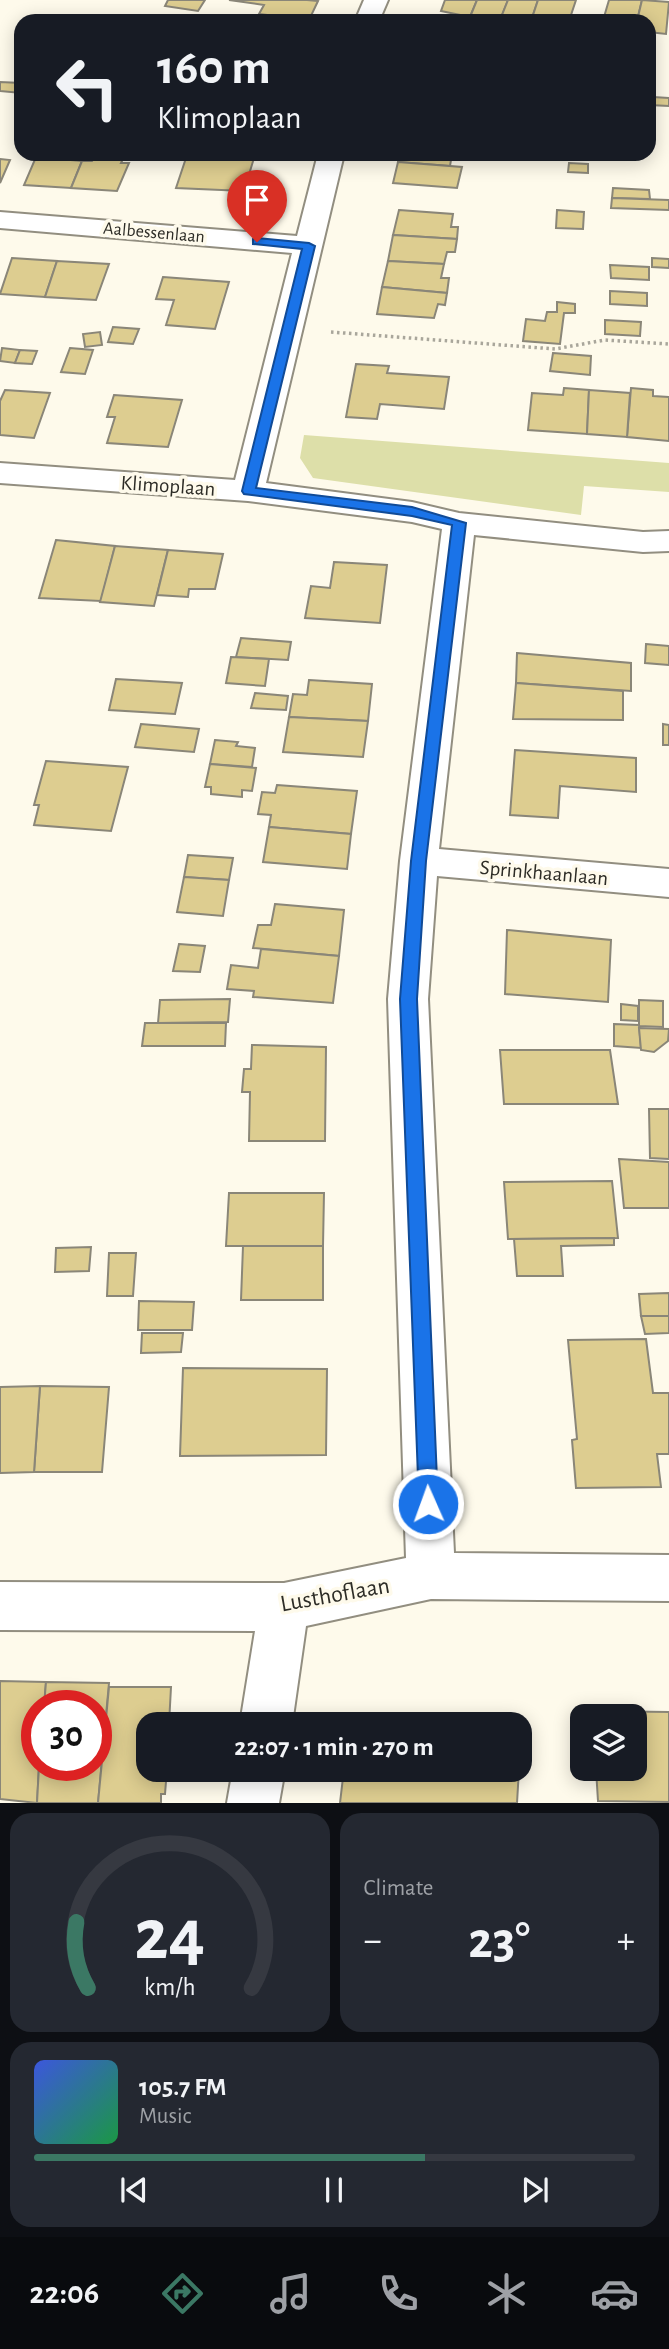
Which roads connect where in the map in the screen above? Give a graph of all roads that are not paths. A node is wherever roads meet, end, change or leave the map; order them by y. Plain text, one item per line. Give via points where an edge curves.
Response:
1 (329, 161) edge
2 (0, 220) edge
3 (309, 246) junction
4 (0, 473) edge
5 (248, 491) junction
6 (459, 523) junction
7 (669, 541) edge
8 (419, 861) junction
9 (669, 883) edge
10 (431, 1576) junction
11 (669, 1578) edge
12 (0, 1606) edge
13 (284, 1607) junction
14 (268, 1712) edge
15 (257, 1782) edge
16 (253, 1803) edge

1 - 3 street
2 - 3 street, Aalbessenlaan
3 - 5 street
4 - 5 street, Klimoplaan
5 - 6 street, Klimoplaan via 412,512
6 - 7 street, Klimoplaan
6 - 8 street
8 - 9 street, Sprinkhaanlaan
8 - 10 street via 408,999
10 - 11 street, Lusthoflaan
10 - 13 street, Lusthoflaan
12 - 13 street, Lusthoflaan
13 - 14 street
15 - 16 street

